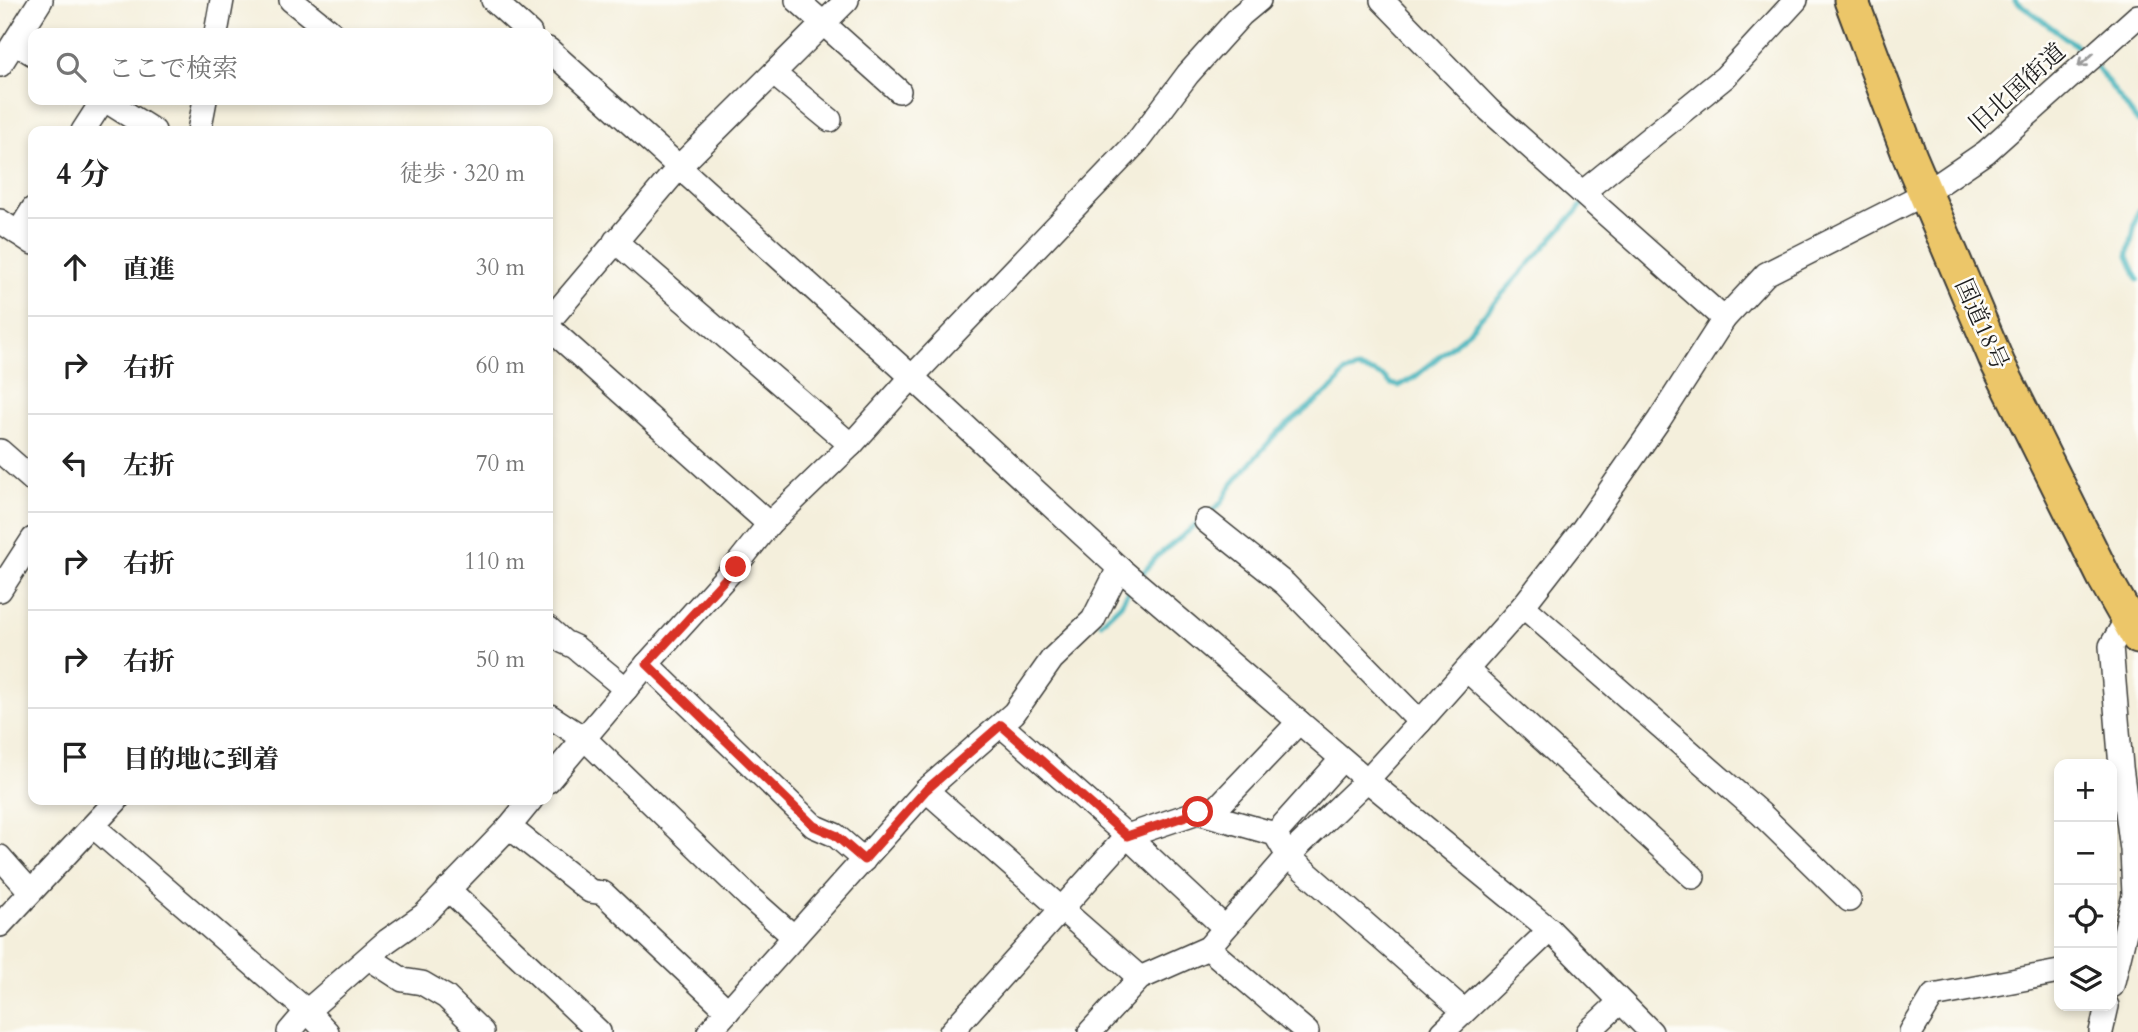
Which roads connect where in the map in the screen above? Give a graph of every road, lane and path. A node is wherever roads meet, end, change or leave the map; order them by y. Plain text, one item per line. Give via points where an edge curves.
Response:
1 (41, 0) edge
2 (222, 0) edge
3 (291, 0) edge
4 (493, 0) edge
5 (797, 0) edge
6 (847, 0) edge
7 (1259, 0) edge
8 (1382, 0) edge
9 (1796, 0) edge
10 (1851, 0) edge
11 (2138, 16) edge
12 (824, 25) junction
13 (31, 28) edge
14 (217, 28) edge
15 (326, 28) edge
16 (524, 28) edge
17 (24, 48) edge
18 (553, 53) edge
19 (0, 65) edge
20 (774, 74) junction
21 (899, 91) dead end
22 (101, 105) edge
23 (112, 105) edge
24 (204, 105) edge
25 (830, 120) dead end
26 (86, 126) edge
27 (147, 126) edge
28 (200, 126) edge
29 (680, 166) junction
30 (1583, 192) junction
31 (1926, 193) junction
32 (28, 216) edge
33 (17, 232) edge
34 (615, 241) junction
35 (553, 319) edge
36 (1724, 319) junction
37 (553, 330) edge
38 (912, 377) junction
39 (851, 446) junction
40 (0, 451) edge
41 (28, 476) edge
42 (1206, 521) dead end
43 (769, 524) junction
44 (28, 547) edge
45 (1119, 568) junction
46 (0, 590) edge
47 (1522, 606) junction
48 (2132, 628) edge
49 (553, 632) edge
50 (647, 664) junction
51 (1466, 670) junction
52 (626, 689) junction
53 (553, 718) edge
54 (1299, 722) junction
55 (1420, 722) junction
56 (1001, 725) junction
57 (585, 739) junction
58 (1342, 760) junction
59 (553, 775) edge
60 (1367, 780) junction
61 (926, 790) junction
62 (113, 805) edge
63 (523, 805) edge
64 (1210, 816) junction
65 (94, 827) junction
66 (509, 828) junction
67 (1275, 834) junction
68 (1127, 836) junction
69 (1288, 856) junction
70 (0, 857) edge
71 (864, 860) junction
72 (1693, 877) dead end
73 (448, 889) junction
74 (30, 891) junction
75 (1849, 900) dead end
76 (1061, 909) junction
77 (0, 925) edge
78 (1224, 927) junction
79 (1550, 930) junction
80 (794, 937) junction
81 (1208, 948) junction
82 (369, 958) junction
83 (2119, 969) edge
84 (2054, 973) edge
85 (1140, 978) junction
86 (1620, 1002) junction
87 (728, 1011) junction
88 (1464, 1011) junction
89 (2106, 1011) edge
90 (307, 1012) junction
91 (289, 1032) edge
92 (327, 1032) edge
93 (482, 1032) edge
94 (599, 1032) edge
95 (709, 1032) edge
96 (951, 1032) edge
97 (1090, 1032) edge
98 (1307, 1032) edge
99 (1443, 1032) edge
100 (1588, 1032) edge
101 (1651, 1032) edge
102 (1911, 1032) edge
103 (2101, 1032) edge

1 - 13 street
2 - 14 street
3 - 15 street
4 - 16 street
5 - 12 street
6 - 12 street
7 - 38 street via 1188,74 1137,142
8 - 30 street via 1489,110
9 - 30 street via 1725,77
10 - 31 highway, 国道18号
11 -> 31 street, 旧北国街道 via 1986,152
12 - 20 street
12 - 21 street
17 - 19 street
18 - 29 street
20 - 25 street
20 - 29 street
22 - 26 street
23 - 27 street
24 - 28 street
29 - 34 street
29 - 38 street
30 - 36 street
31 - 36 street, 旧北国街道 via 1766,274
31 - 48 highway, 国道18号 via 1998,364
32 - 33 street
34 - 35 street
34 - 39 street
36 - 47 street, 旧北国街道 via 1583,529
37 - 43 street
38 - 39 street
38 - 45 street
39 - 43 street
40 - 41 street
42 - 55 street via 1285,584
43 - 50 street
44 - 46 street
45 - 54 street
45 - 56 street via 1094,620 1052,659
47 - 51 street, 旧北国街道
47 - 75 street via 1762,814
48 - 83 street via 2111,646 2134,871 2134,895
49 - 52 street
50 - 52 street
50 - 71 street via 814,826 835,835
51 - 55 street, 旧北国街道
51 - 72 street
52 - 57 street
53 - 57 street
54 - 58 street
54 - 64 street
55 - 60 street, 旧北国街道
56 - 61 street
56 - 68 street
57 - 59 street
57 - 80 street
58 - 60 street
58 - 67 street
60 - 69 street, 旧北国街道
60 - 79 street
61 - 71 street
61 - 76 street
62 - 65 street
63 - 66 street
64 - 67 street
64 - 68 street via 1198,812
65 - 74 street
65 - 90 street
66 - 73 street
66 - 87 street via 590,891 603,893
67 - 69 street
68 - 76 street
68 - 78 street
69 - 78 street, 旧北国街道
69 - 88 street
70 - 74 street
71 - 80 street
73 - 82 street via 424,915
73 - 94 street
74 - 77 street
76 - 85 street
76 - 96 street
78 - 81 street, 旧北国街道
79 - 86 street
79 - 88 street
80 - 87 street
81 - 85 street
81 - 98 street
82 - 90 street
82 - 93 street via 403,980 446,997
84 - 102 street via 1933,996
85 - 97 street
86 - 100 street
86 - 101 street
87 - 95 street
88 - 99 street
89 - 103 street
90 - 91 street
90 - 92 street

